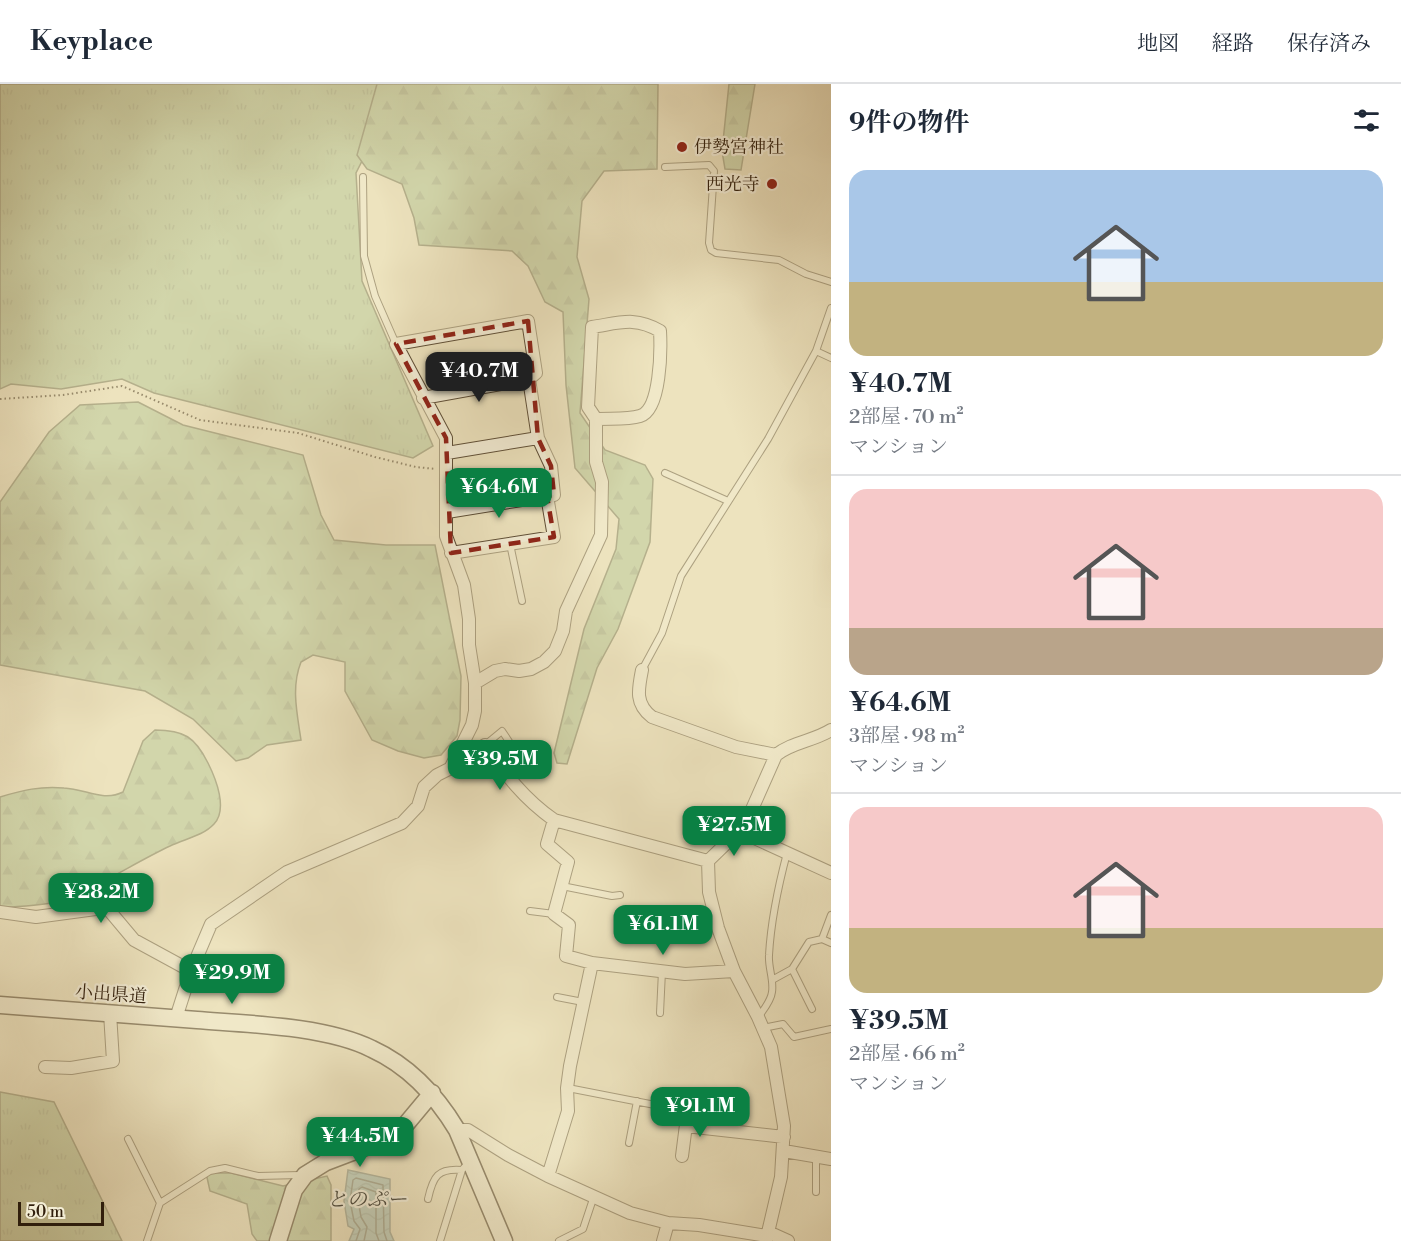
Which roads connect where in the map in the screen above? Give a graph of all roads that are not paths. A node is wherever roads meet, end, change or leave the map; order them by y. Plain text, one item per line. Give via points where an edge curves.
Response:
1 (665, 167) dead end
2 (363, 177) dead end
3 (831, 282) edge
4 (831, 308) edge
5 (396, 344) junction
6 (816, 351) junction
7 (831, 358) edge
8 (529, 379) junction
9 (423, 398) junction
10 (596, 419) junction
11 (538, 438) junction
12 (447, 453) junction
13 (665, 473) dead end
14 (547, 496) junction
15 (728, 501) junction
16 (447, 512) junction
17 (510, 544) junction
18 (451, 553) junction
19 (522, 601) dead end
20 (642, 670) joint
21 (475, 684) junction
22 (831, 730) edge
23 (485, 745) junction
24 (776, 755) junction
25 (451, 767) junction
26 (512, 783) junction
27 (554, 820) junction
28 (739, 831) junction
29 (787, 853) junction
30 (708, 861) junction
31 (831, 873) edge
32 (561, 886) junction
33 (620, 895) dead end
34 (530, 910) dead end
35 (0, 912) edge
36 (554, 914) junction
37 (831, 915) edge
38 (822, 939) junction
39 (831, 943) edge
40 (592, 963) junction
41 (792, 969) junction
42 (191, 971) junction
43 (662, 971) junction
44 (734, 971) junction
45 (772, 980) junction
46 (557, 997) dead end
47 (583, 1002) junction
48 (0, 1005) edge
49 (812, 1009) dead end
50 (110, 1013) junction
51 (660, 1013) dead end
52 (176, 1018) junction
53 (761, 1022) junction
54 (831, 1029) edge
55 (45, 1067) dead end
56 (567, 1088) junction
57 (432, 1093) junction
58 (637, 1101) junction
59 (655, 1104) dead end
60 (457, 1130) junction
61 (784, 1137) junction
62 (128, 1139) dead end
63 (629, 1143) dead end
64 (784, 1151) junction
65 (682, 1156) dead end
66 (816, 1157) junction
67 (831, 1159) edge
68 (466, 1165) junction
69 (305, 1175) junction
70 (548, 1176) junction
71 (816, 1192) dead end
72 (594, 1196) junction
73 (428, 1199) dead end
74 (160, 1203) junction
75 (668, 1223) junction
76 (767, 1236) edge
77 (147, 1241) edge
78 (278, 1241) edge
79 (440, 1241) edge
80 (504, 1241) edge
81 (559, 1241) edge
82 (663, 1241) edge
83 (788, 1241) edge

1 - 3 lane via 712,166 711,250 779,260
2 - 5 lane via 364,256 375,296
4 - 6 lane
5 - 8 street via 528,321 536,373
5 - 9 street
6 - 7 lane
6 - 15 lane via 768,439
8 - 9 street
8 - 11 street
9 - 12 street via 446,438
10 - 10 street via 588,407 592,327 632,321 660,331 657,386 647,412 640,416
10 - 21 street via 596,462 602,482 601,535 566,611 555,651 531,669 495,671
11 - 12 street
11 - 14 street via 551,466 554,495
12 - 16 street
13 - 15 lane
14 - 16 street
14 - 17 street via 554,537
15 - 20 lane via 681,576 662,633
16 - 18 street via 446,536
17 - 18 street
17 - 19 lane
18 - 21 street via 464,585
20 - 24 street via 640,702 652,717 736,747
21 - 25 street via 472,725
22 - 24 street
23 - 25 street
23 - 26 street
23 - 26 lane via 502,731 518,762
24 - 28 street
25 - 42 street via 424,787 418,806 402,823 287,872 211,924
26 - 27 street
27 - 30 street
27 - 32 street via 547,844 568,862
28 - 29 street
28 - 30 street
29 - 31 street
29 - 45 lane via 770,931
30 - 44 street via 709,892
32 - 33 lane via 612,897
32 - 36 street
34 - 36 lane
35 - 42 street via 36,917 108,909 134,940
36 - 40 street via 569,925 566,956
37 - 38 lane
38 - 39 lane
38 - 41 lane via 809,942
40 - 43 street
40 - 47 street
41 - 45 lane
41 - 49 lane
42 - 52 street
43 - 44 street
43 - 51 lane
44 - 53 street
45 - 53 lane via 773,991
46 - 47 lane
47 - 56 street
48 - 50 main road, 小出県道
50 - 52 main road, 小出県道
50 - 55 street via 113,1062
52 - 57 main road, 小出県道 via 264,1025 357,1042 395,1062
53 - 54 lane via 783,1024 794,1037
53 - 61 street via 771,1047
56 - 58 lane
56 - 70 street via 568,1111
57 - 60 main road, 小出県道
57 - 69 main road via 397,1135 326,1162
58 - 59 lane
58 - 63 lane
60 - 68 main road, 小出県道
60 - 70 street via 468,1130
61 - 64 street
61 - 65 street via 686,1121
62 - 74 lane
64 - 66 street
64 - 76 street
66 - 67 street
66 - 71 lane
68 - 73 lane via 442,1171 433,1182
68 - 79 lane
68 - 80 main road, 小出県道
69 - 74 lane via 258,1176 225,1168 210,1171
69 - 78 main road via 294,1190
70 - 72 street
72 - 75 street via 630,1213
72 - 81 lane via 583,1229
74 - 77 lane
75 - 76 street
75 - 82 street
76 - 83 street

